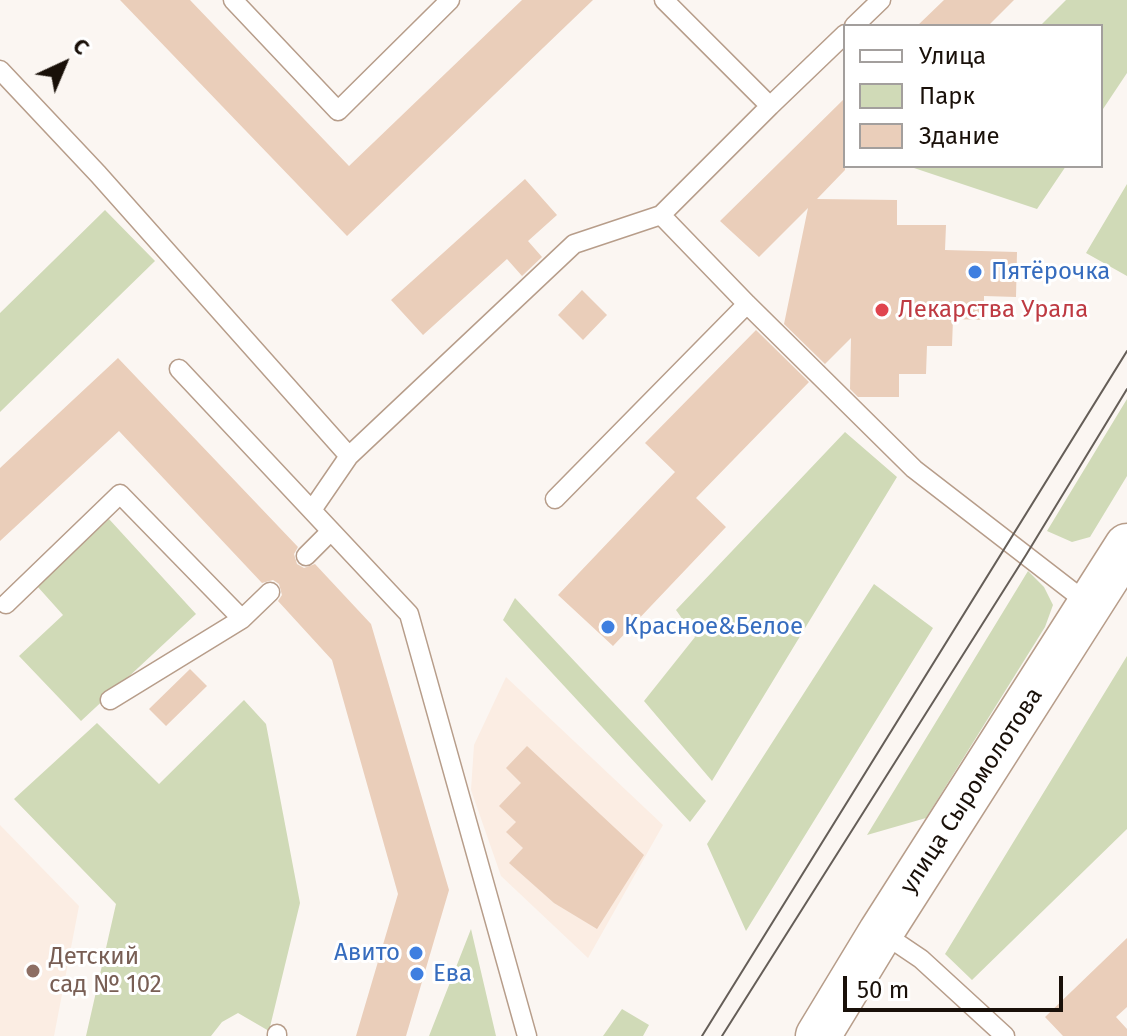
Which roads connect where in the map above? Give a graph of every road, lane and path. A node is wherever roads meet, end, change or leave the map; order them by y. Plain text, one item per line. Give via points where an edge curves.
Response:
1 (233, 0) edge
2 (450, 0) edge
3 (664, 0) edge
4 (881, 0) edge
5 (856, 24) edge
6 (843, 36) edge
7 (0, 70) edge
8 (770, 106) junction
9 (661, 215) junction
10 (747, 304) junction
11 (179, 369) dead end
12 (349, 456) junction
13 (555, 499) dead end
14 (312, 510) junction
15 (331, 531) junction
16 (1127, 546) edge
17 (306, 556) dead end
18 (270, 592) dead end
19 (6, 604) dead end
20 (1091, 606) junction
21 (242, 619) junction
22 (110, 700) dead end
23 (881, 932) junction
24 (527, 1036) edge
25 (818, 1036) edge
26 (1005, 1036) edge

1 - 2 lane via 338,111
3 - 8 lane
4 - 5 lane
6 - 8 lane
7 - 12 lane
8 - 9 lane
9 - 10 lane
9 - 12 lane via 574,244
10 - 13 lane
10 - 20 lane via 914,469
11 - 14 lane
12 - 14 lane
14 - 15 lane
15 - 17 lane
15 - 24 lane via 409,614
16 - 20 street, улица Сыромолотова
18 - 21 lane
19 - 21 lane via 120,494
20 - 23 street, улица Сыромолотова
21 - 22 lane
23 - 25 street, улица Сыромолотова
23 - 26 lane via 921,959

